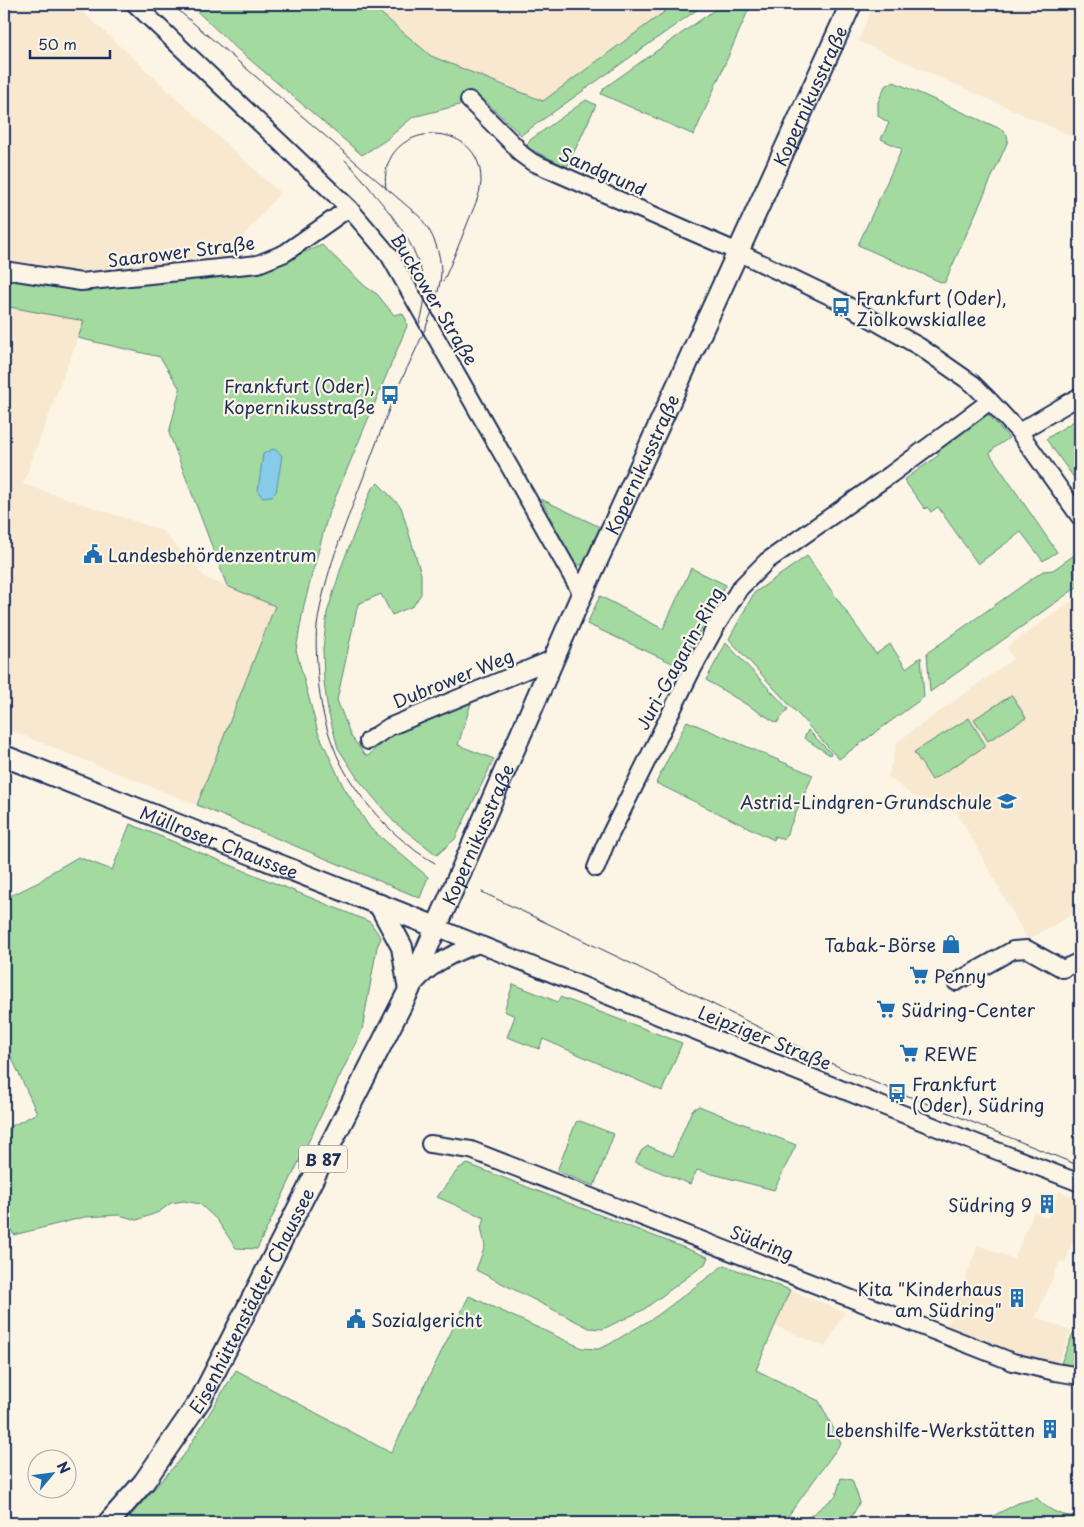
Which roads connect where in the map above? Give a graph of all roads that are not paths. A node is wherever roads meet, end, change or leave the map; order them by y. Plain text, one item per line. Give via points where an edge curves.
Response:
1 (135, 4) edge
2 (851, 4) edge
3 (469, 100) dead end
4 (349, 208) junction
5 (738, 252) junction
6 (4, 270) edge
7 (1080, 396) edge
8 (990, 401) junction
9 (1018, 432) junction
10 (1080, 518) edge
11 (582, 594) junction
12 (555, 658) junction
13 (368, 741) dead end
14 (4, 756) edge
15 (596, 868) dead end
16 (380, 906) junction
17 (436, 927) junction
18 (479, 944) junction
19 (1080, 960) edge
20 (956, 982) dead end
21 (409, 990) junction
22 (430, 1144) dead end
23 (1080, 1183) edge
24 (1080, 1376) edge
25 (108, 1523) edge

1 - 4 street, Buckower Straße
2 - 5 main road, Kopernikusstraße
3 - 5 street, Sandgrund via 532,162
4 - 6 street, Saarower Straße via 286,253 258,264 81,282
4 - 11 street, Buckower Straße via 389,255
5 - 8 street, Sandgrund via 836,299 920,347 973,384
5 - 11 main road, Kopernikusstraße
7 - 9 street
8 - 9 street, Sandgrund
8 - 15 street, Juri-Gagarin-Ring via 767,561 740,588 682,688
9 - 10 street, Sandgrund
11 - 12 main road, Kopernikusstraße
12 - 13 street, Dubrower Weg via 388,727
12 - 17 main road, Kopernikusstraße
14 - 16 main road, Müllroser Chaussee
16 - 17 main road, Müllroser Chaussee
16 - 21 main road via 402,947
17 - 18 street, Leipziger Straße
17 - 21 main road, Eisenhüttenstädter Chaussee / B 87
18 - 21 street via 459,951 424,971
18 - 23 street, Leipziger Straße
19 - 20 street via 1063,969 1027,949 1012,950
21 - 25 main road, Eisenhüttenstädter Chaussee / B 87 via 201,1399 144,1482
22 - 24 street, Südring via 471,1150 1013,1362

